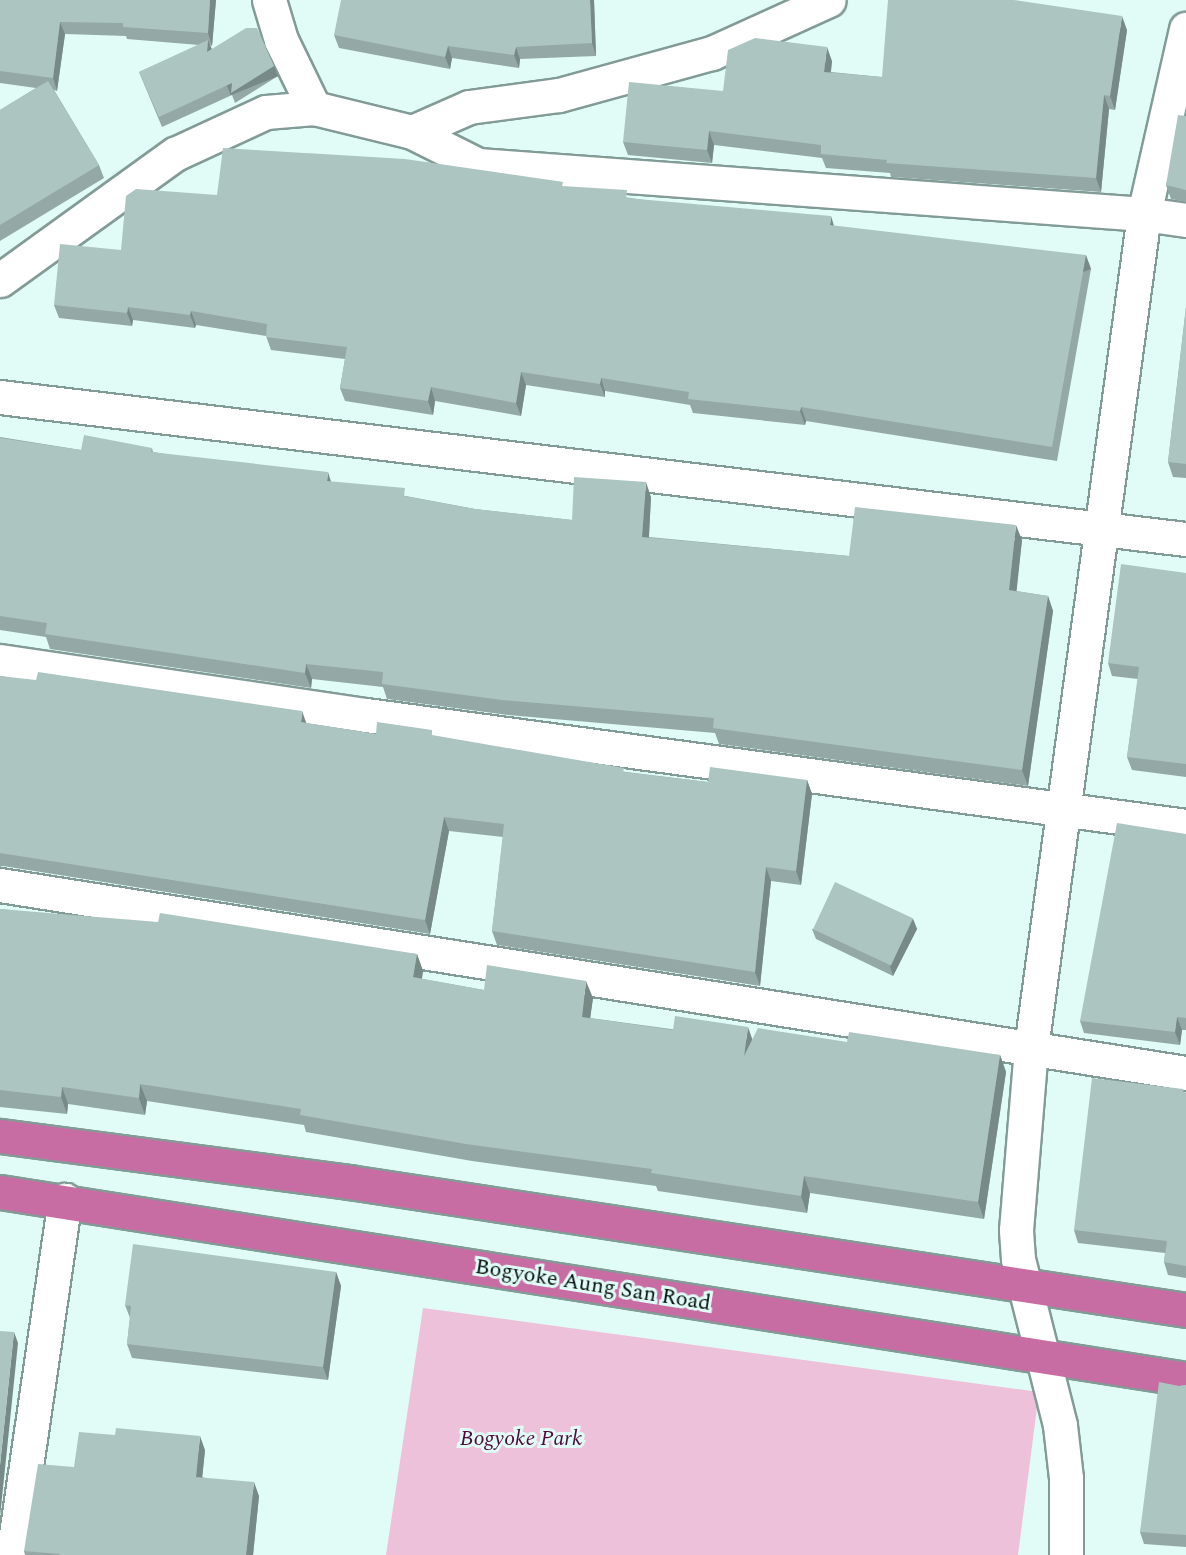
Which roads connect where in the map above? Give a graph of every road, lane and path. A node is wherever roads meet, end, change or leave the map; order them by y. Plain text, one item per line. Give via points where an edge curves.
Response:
1 (269, 0) edge
2 (774, 0) edge
3 (817, 7) edge
4 (1186, 29) edge
5 (314, 108) junction
6 (412, 132) junction
7 (1143, 214) junction
8 (1186, 220) edge
9 (0, 280) edge
10 (0, 397) edge
11 (1100, 528) junction
12 (1186, 539) edge
13 (0, 661) edge
14 (1064, 810) junction
15 (1186, 826) edge
16 (0, 885) edge
17 (1031, 1048) junction
18 (1186, 1072) edge
19 (0, 1136) edge
20 (0, 1192) edge
21 (64, 1200) junction
22 (1024, 1284) junction
23 (1186, 1310) edge
24 (1046, 1359) junction
25 (1186, 1379) edge
26 (13, 1555) edge
27 (1066, 1555) edge

1 - 5 street via 281,40
2 - 3 street
3 - 6 street via 712,53 559,94 469,107
4 - 7 street
5 - 6 street
5 - 9 street via 266,112 174,154
6 - 7 street via 478,165
7 - 8 street
7 - 11 street
10 - 11 street
11 - 12 street
11 - 14 street
13 - 14 street
14 - 15 street
14 - 17 street
16 - 17 street
17 - 18 street
17 - 22 street via 1016,1230
19 - 22 highway via 348,1182
20 - 21 highway, Bogyoke Aung San Road
21 - 24 highway, Bogyoke Aung San Road
21 - 26 street
22 - 23 highway
22 - 24 street
24 - 25 highway, Bogyoke Aung San Road
24 - 27 street via 1066,1478

